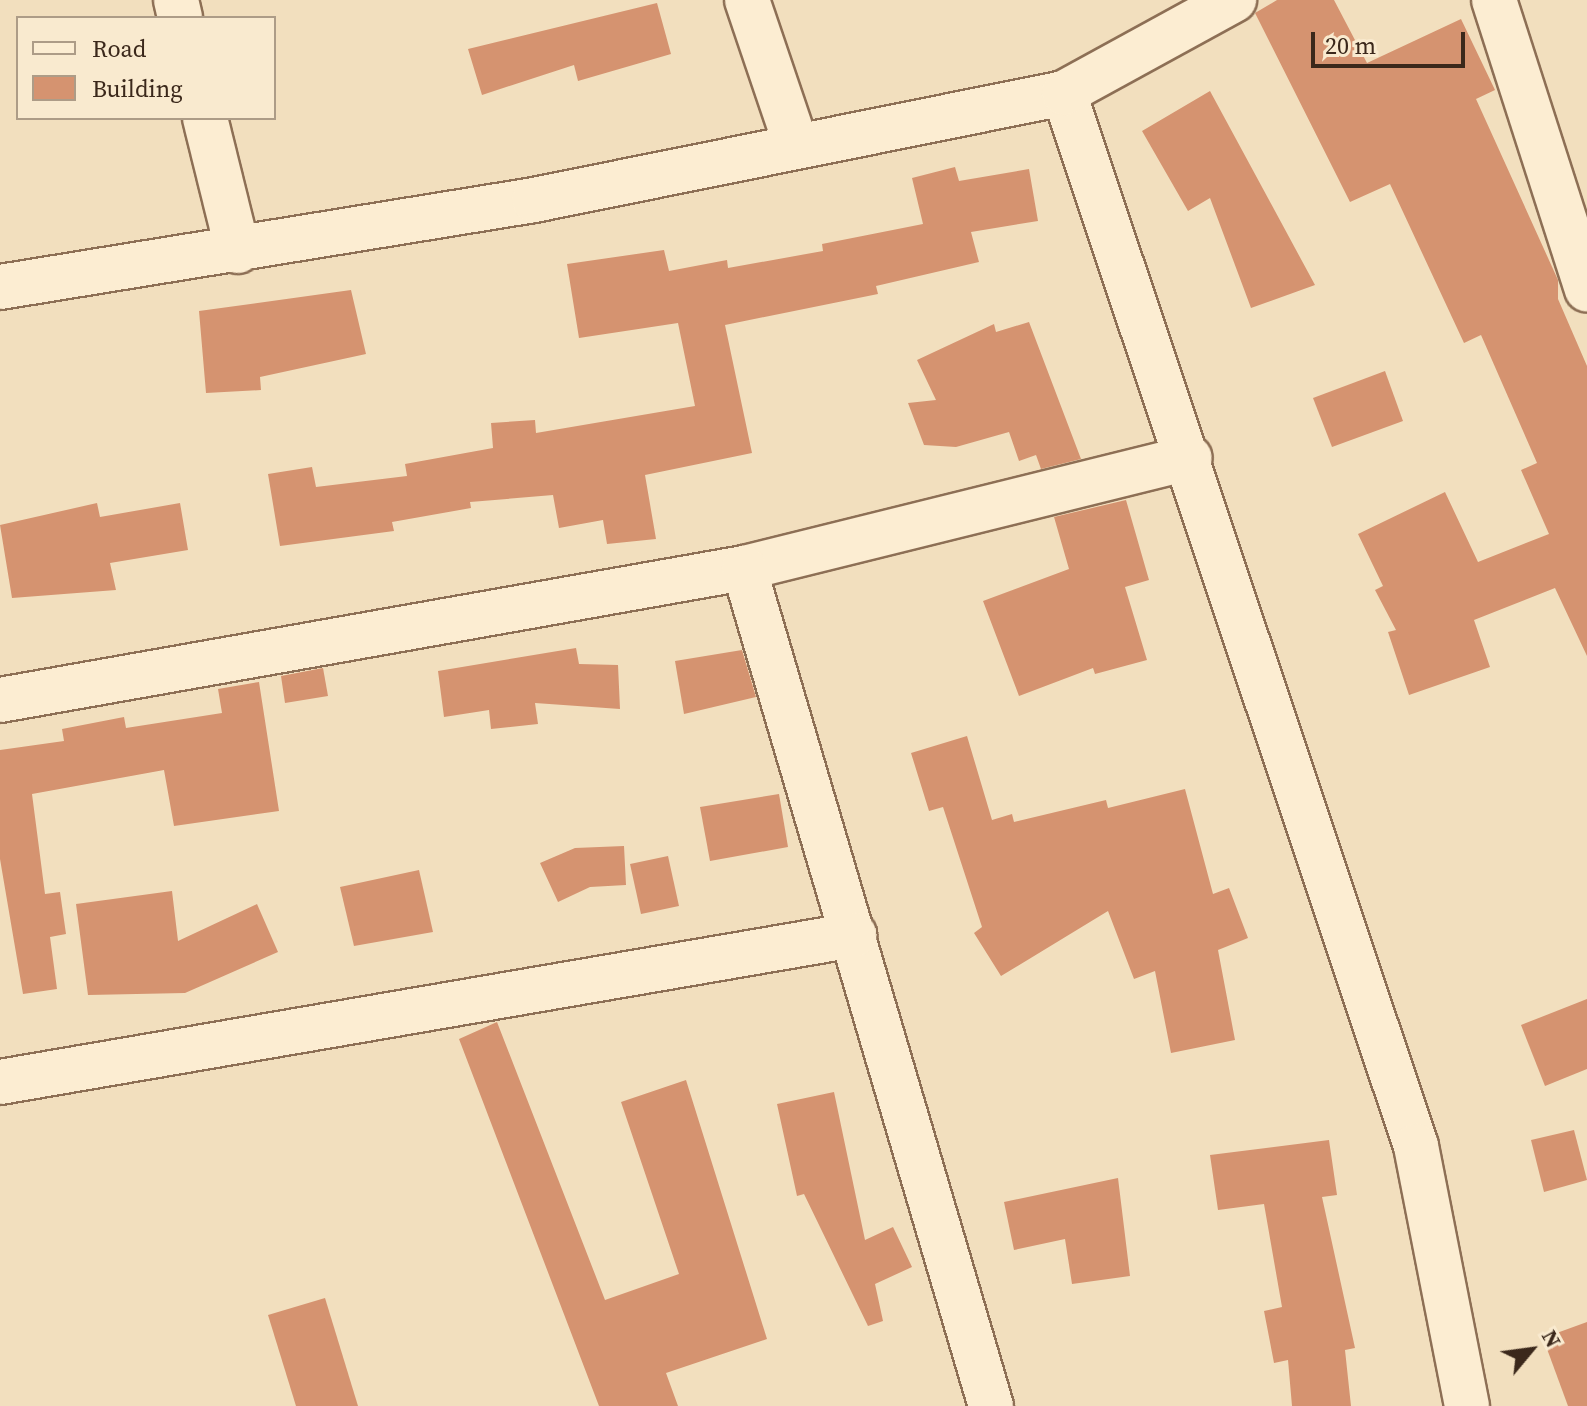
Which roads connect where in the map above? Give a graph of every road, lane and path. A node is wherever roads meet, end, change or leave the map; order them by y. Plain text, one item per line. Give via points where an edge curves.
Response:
1 (747, 0) edge
2 (1234, 0) edge
3 (1494, 0) edge
4 (1064, 93) junction
5 (205, 120) edge
6 (796, 145) junction
7 (238, 251) junction
8 (0, 287) edge
9 (1587, 289) edge
10 (1190, 458) junction
11 (744, 568) junction
12 (0, 700) edge
13 (854, 935) junction
14 (0, 1082) edge
15 (991, 1406) edge
16 (1467, 1406) edge

1 - 6 street
2 - 4 street
3 - 9 street
4 - 6 street
4 - 10 street
5 - 7 street
6 - 7 street
7 - 8 street
10 - 11 street
10 - 16 street via 1416,1146
11 - 12 street
11 - 13 street
13 - 14 street
13 - 15 street

